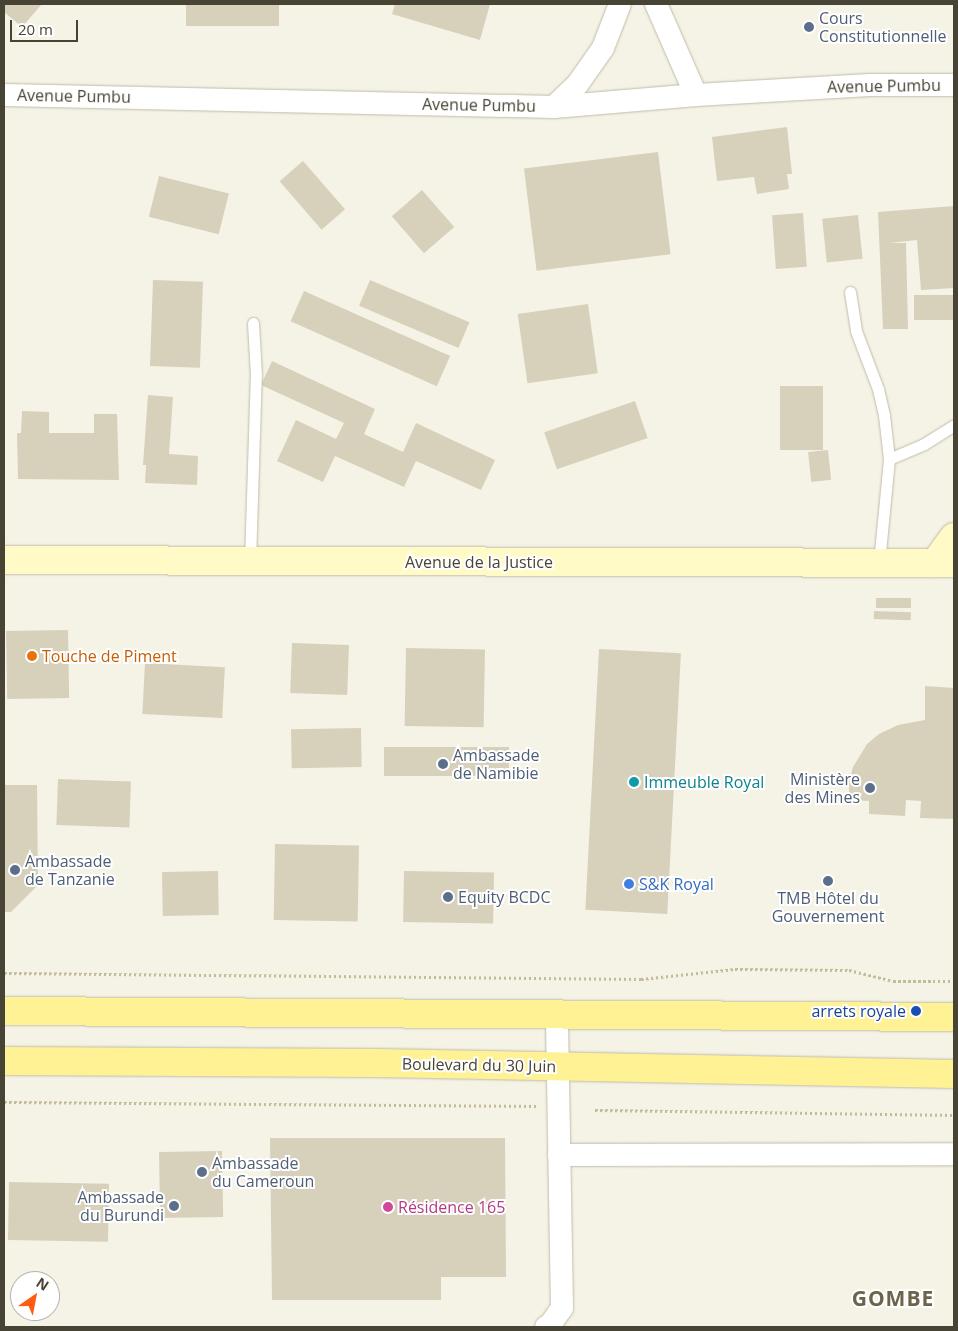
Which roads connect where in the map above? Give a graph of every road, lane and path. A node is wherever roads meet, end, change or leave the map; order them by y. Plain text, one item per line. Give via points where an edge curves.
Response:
1 (620, 4) edge
2 (656, 4) edge
3 (954, 85) edge
4 (4, 94) edge
5 (696, 95) junction
6 (554, 106) junction
7 (850, 292) dead end
8 (252, 323) dead end
9 (954, 425) edge
10 (888, 459) junction
11 (954, 537) edge
12 (4, 560) edge
13 (250, 561) junction
14 (879, 563) junction
15 (944, 563) edge
16 (4, 973) edge
17 (954, 981) edge
18 (4, 1011) edge
19 (557, 1016) junction
20 (954, 1017) edge
21 (4, 1061) edge
22 (557, 1066) junction
23 (954, 1074) edge
24 (4, 1102) edge
25 (539, 1106) dead end
26 (595, 1110) dead end
27 (954, 1115) edge
28 (954, 1154) edge
29 (559, 1155) junction
30 (546, 1327) edge

1 - 6 street via 603,48 577,85
2 - 5 street
3 - 5 street, Avenue Pumbu via 870,85
4 - 6 street, Avenue Pumbu
5 - 6 street, Avenue Pumbu
7 - 10 lane via 856,331 882,406
8 - 13 lane via 256,375
9 - 10 lane via 924,444
10 - 14 lane
11 - 15 main road
12 - 13 main road, Avenue de la Justice
13 - 14 main road, Avenue de la Justice
14 - 15 main road, Avenue de la Justice
16 - 17 path via 641,979 735,968 849,970 893,981
18 - 19 main road
19 - 20 main road
19 - 22 street
21 - 22 main road, Boulevard du 30 Juin
22 - 23 main road, Boulevard du 30 Juin
22 - 29 street
24 - 25 path
26 - 27 path
28 - 29 street
29 - 30 street via 562,1308

